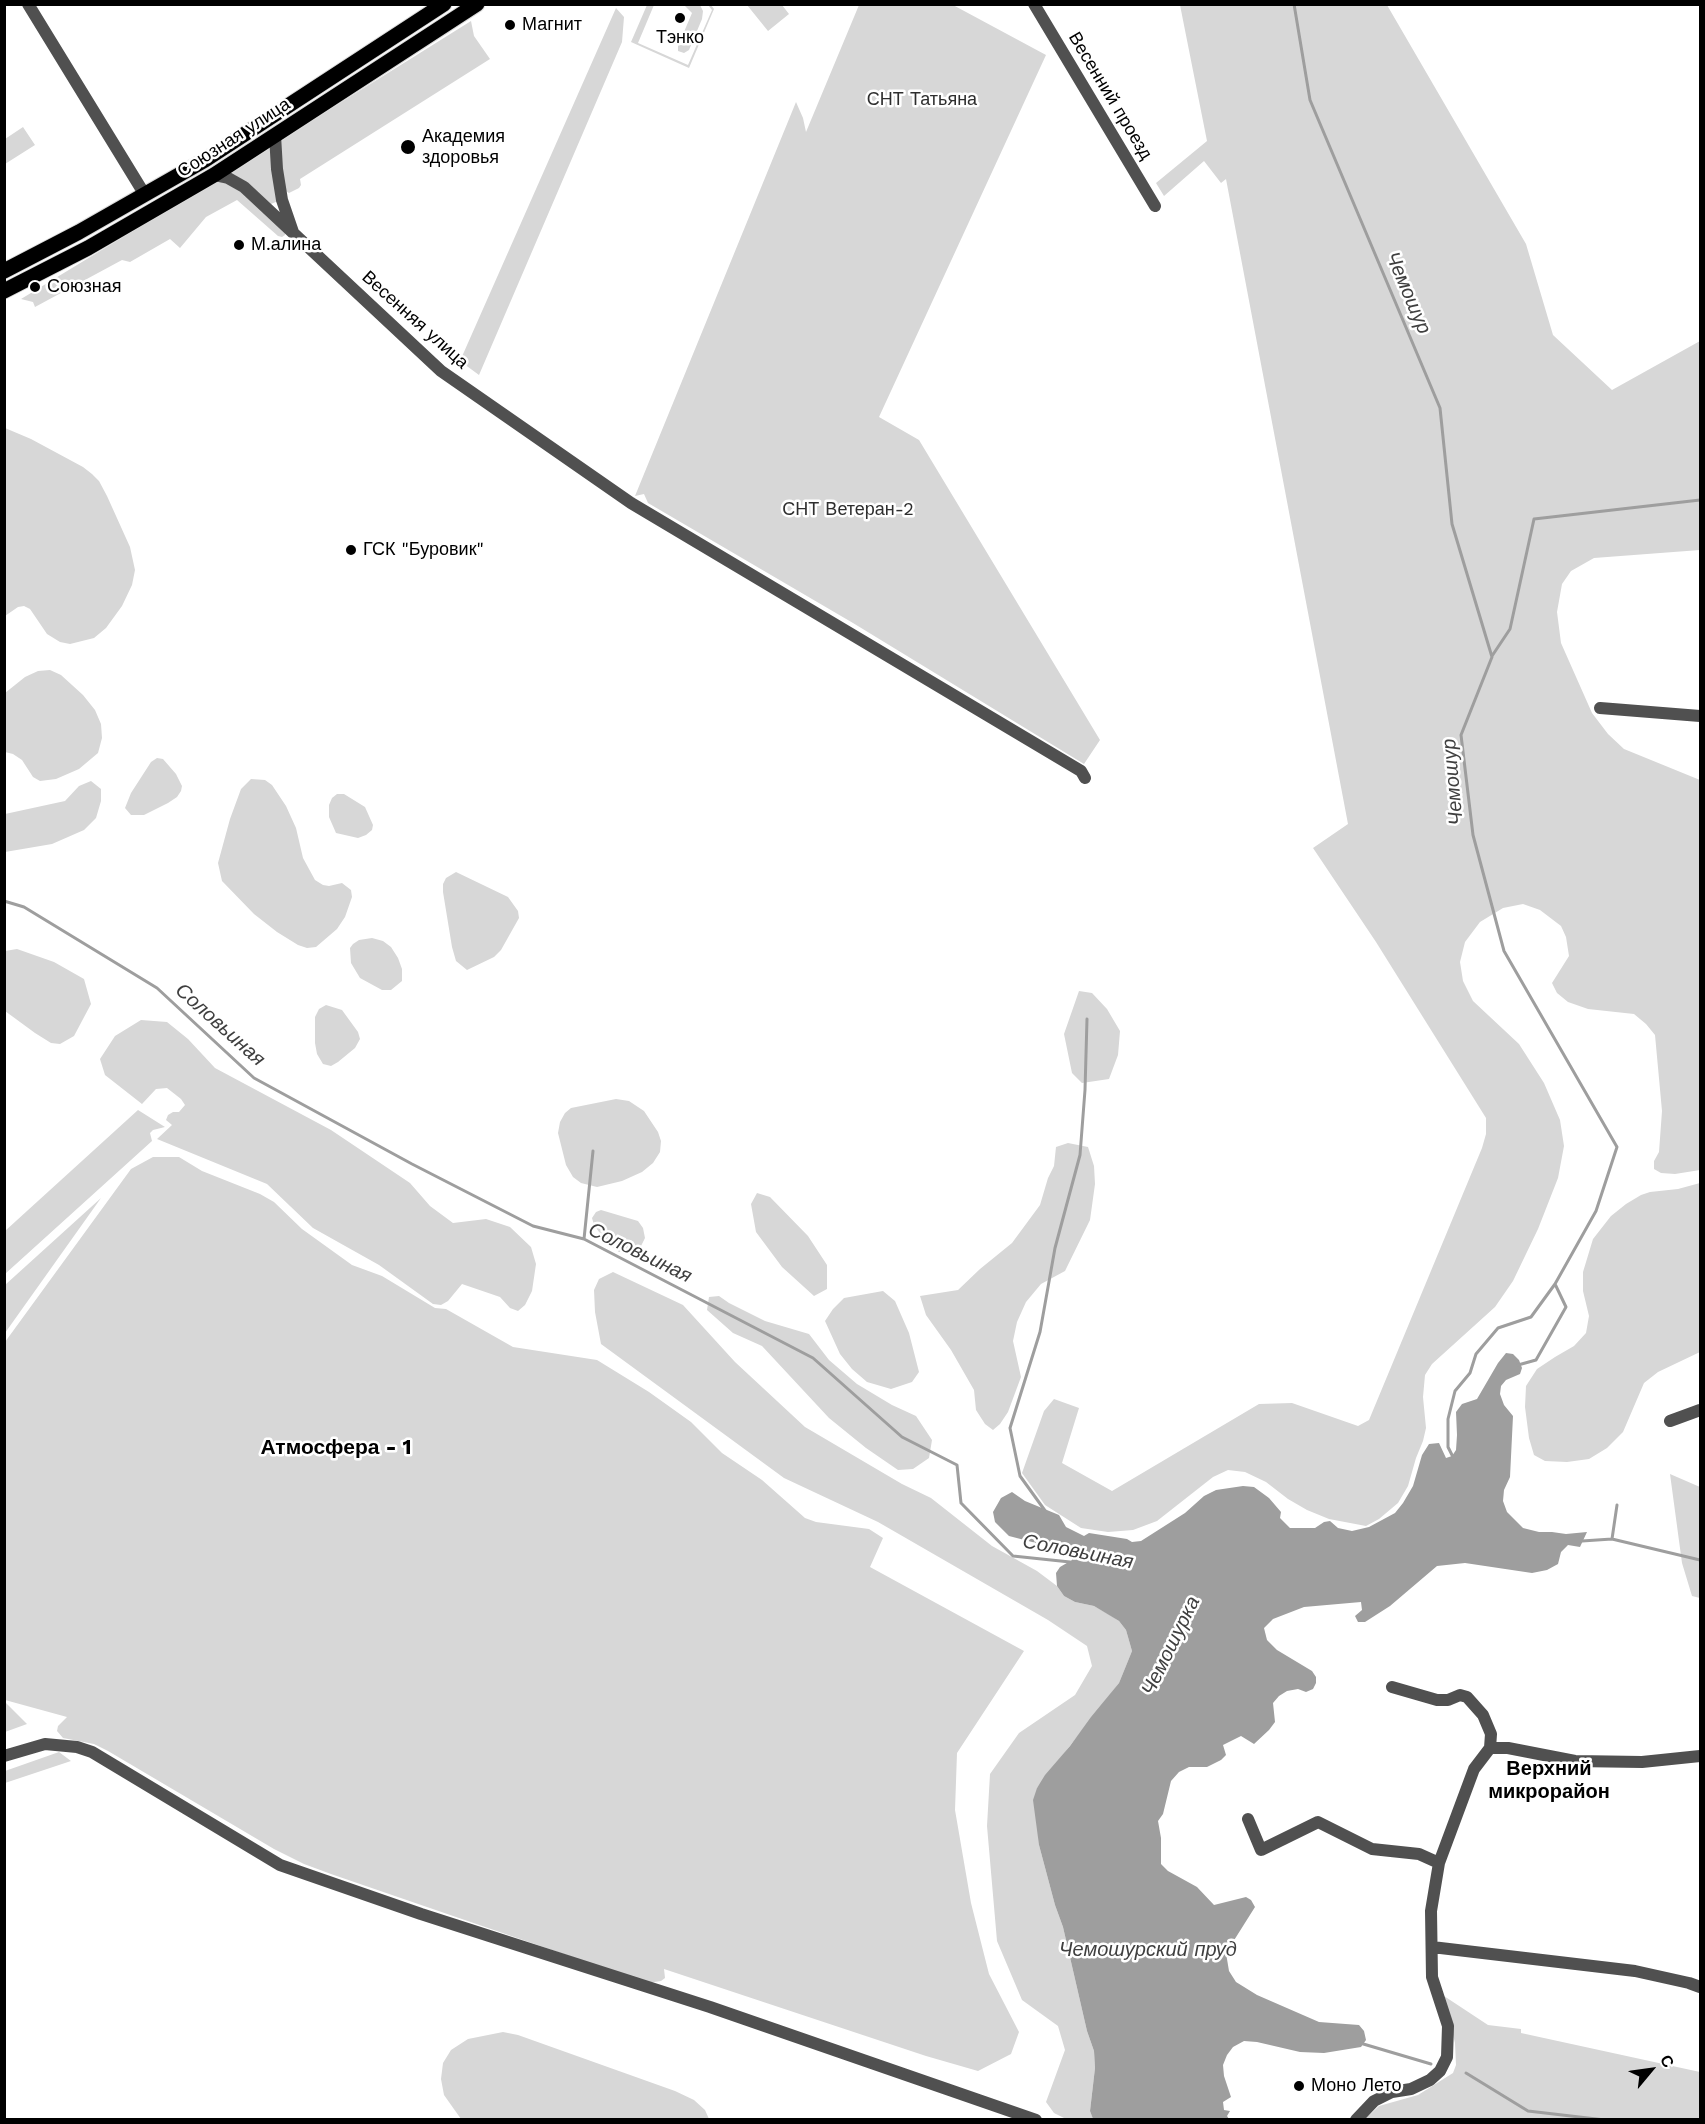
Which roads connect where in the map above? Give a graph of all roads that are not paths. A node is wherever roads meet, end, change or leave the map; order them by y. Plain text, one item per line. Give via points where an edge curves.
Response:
1 (28, 4) edge
2 (444, 4) edge
3 (477, 4) edge
4 (1034, 4) edge
5 (275, 135) junction
6 (205, 160) junction
7 (214, 175) junction
8 (145, 195) junction
9 (1155, 206) dead end
10 (79, 232) junction
11 (294, 234) junction
12 (88, 249) junction
13 (4, 271) edge
14 (4, 291) edge
15 (1600, 708) dead end
16 (1701, 716) edge
17 (1085, 777) dead end
18 (1701, 1410) edge
19 (1670, 1421) dead end
20 (1392, 1687) dead end
21 (1490, 1748) junction
22 (4, 1756) edge
23 (1701, 1756) edge
24 (1248, 1819) dead end
25 (1438, 1863) junction
26 (1432, 1947) junction
27 (1701, 1987) edge
28 (1036, 2120) edge
29 (1356, 2120) edge

1 - 8 street
2 - 6 main road, Союзная улица
3 - 5 main road, Союзная улица
4 - 9 street, Весенний проезд
5 - 7 main road, Союзная улица
5 - 11 street via 282,200
6 - 7 main road
6 - 8 main road, Союзная улица
7 - 11 street, Весенняя улица via 237,182
7 - 12 main road, Союзная улица
8 - 10 main road, Союзная улица
10 - 12 main road
10 - 13 main road, Союзная улица
11 - 17 street, Весенняя улица via 441,371 631,502 1081,771
12 - 14 main road, Союзная улица
15 - 16 street
18 - 19 street
20 - 21 street via 1437,1700 1467,1697 1483,1715 1491,1734
21 - 23 street via 1575,1761 1642,1762
21 - 25 street via 1474,1769
22 - 28 street via 45,1744 85,1749 280,1865
24 - 25 street via 1261,1850 1318,1822 1372,1849 1419,1854
25 - 26 street via 1431,1911
26 - 27 street via 1635,1971
26 - 29 street via 1432,1977 1448,2026 1447,2057 1430,2080 1374,2101

